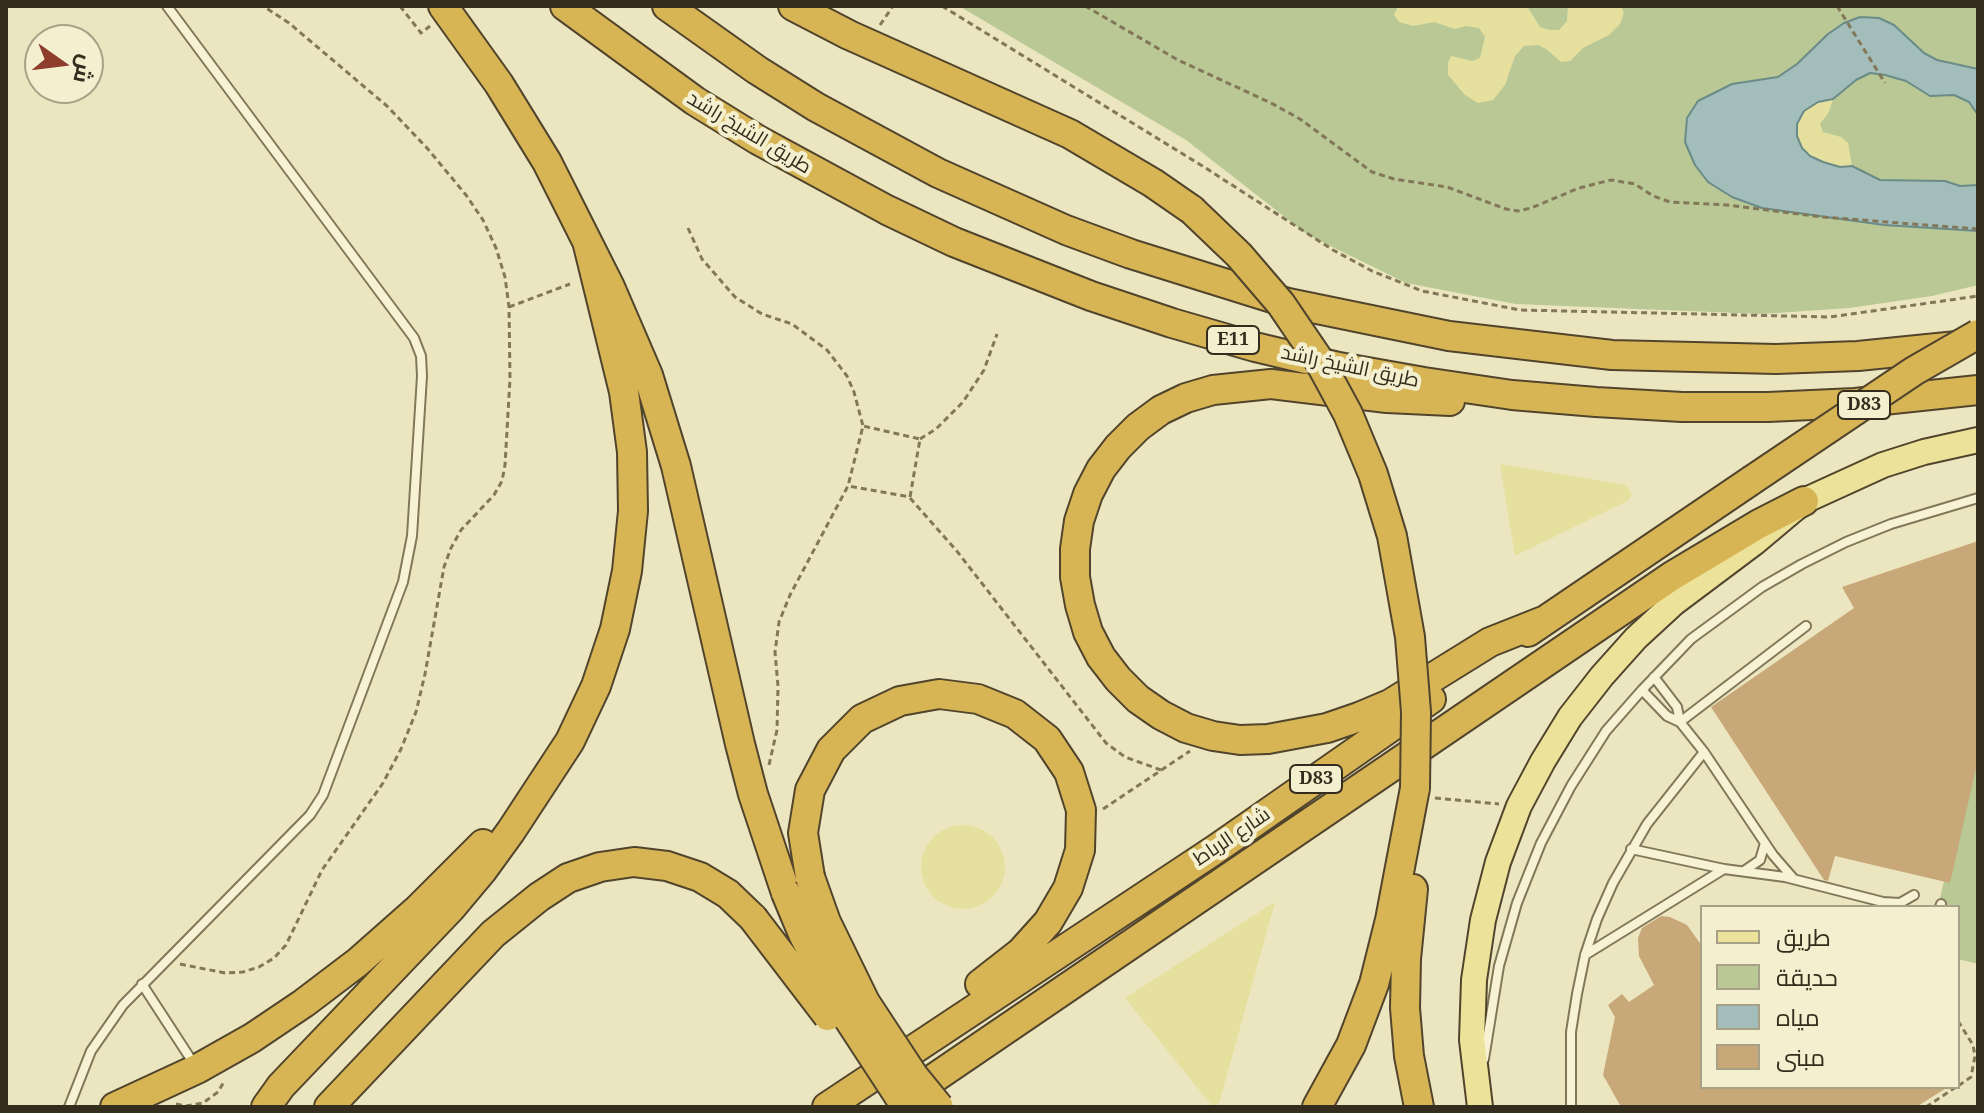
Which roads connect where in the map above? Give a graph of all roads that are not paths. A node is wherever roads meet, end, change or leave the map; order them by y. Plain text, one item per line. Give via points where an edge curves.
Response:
1 (167, 6) edge
2 (565, 6) edge
3 (667, 6) edge
4 (793, 6) edge
5 (436, 16) edge
6 (588, 245) junction
7 (1978, 334) edge
8 (1978, 343) edge
9 (1978, 390) edge
10 (1512, 395) junction
11 (1855, 403) junction
12 (1978, 410) edge
13 (1978, 440) edge
14 (1978, 498) edge
15 (1804, 501) junction
16 (1543, 621) junction
17 (1806, 626) dead end
18 (1654, 677) junction
19 (1642, 690) junction
20 (1680, 722) junction
21 (1704, 752) junction
22 (538, 791) junction
23 (1423, 793) junction
24 (1765, 840) junction
25 (1631, 849) junction
26 (1724, 869) junction
27 (1743, 871) junction
28 (1795, 879) junction
29 (798, 885) junction
30 (1914, 895) dead end
31 (1872, 903) edge
32 (1585, 955) junction
33 (142, 984) junction
34 (197, 1069) junction
35 (876, 1073) junction
36 (1479, 1103) edge
37 (69, 1107) edge
38 (115, 1107) edge
39 (266, 1107) edge
40 (329, 1107) edge
41 (827, 1107) edge
42 (891, 1107) edge
43 (899, 1107) edge
44 (906, 1107) edge
45 (939, 1107) edge
46 (1317, 1107) edge
47 (1419, 1107) edge
48 (1571, 1107) edge

1 - 33 lane via 404,321 421,356 422,376 408,559 323,795 310,815
2 - 10 highway, طريق الشيخ راشد / E11 via 758,140 887,210 1022,270 1255,347 1339,367
3 - 8 highway via 816,107 938,173 1118,250 1288,303 1449,336 1612,355 1776,359
4 - 23 highway, bridge via 1070,134 1153,183 1192,210 1239,255 1288,315 1348,414 1392,536 1410,637
5 - 6 highway via 482,59 524,123
6 - 22 highway via 624,392 633,511 615,629 596,686
6 - 29 highway via 630,330 663,420 753,794
7 - 16 highway, شارع الرباط / D83, bridge via 1914,371
9 - 11 highway, طريق الشيخ راشد / E11
10 - 11 highway, طريق الشيخ راشد / E11 via 1682,407
10 - 16 highway via 1418,401 1301,386 1242,386 1186,398 1138,427 1101,469 1079,521 1075,577 1088,632 1101,657 1138,699 1186,728 1240,740 1327,728 1359,717 1390,704 1490,642
11 - 12 highway
13 - 15 main road via 1883,465
14 - 18 lane via 1891,524 1802,564 1727,611
15 - 36 main road via 1636,638 1578,707 1543,761 1503,848 1483,920 1472,1040
15 - 42 highway, شارع الرباط / D83 via 1672,576
16 - 35 highway, شارع الرباط / D83 via 1216,849
17 - 20 lane
18 - 19 lane
18 - 20 lane via 1677,707
19 - 20 lane
19 - 36 lane via 1606,731 1571,786 1517,903 1499,966
20 - 21 lane
21 - 24 lane
21 - 25 lane
22 - 34 highway via 358,962 252,1038
22 - 39 highway via 451,908
23 - 46 highway via 1374,984 1351,1045
23 - 47 highway via 1405,1008
24 - 27 lane via 1760,860
24 - 28 lane
25 - 26 lane
25 - 32 lane
26 - 27 lane
26 - 32 lane
27 - 28 lane
28 - 31 lane
29 - 35 highway via 805,855 804,822 819,769 845,733 881,708 919,696 959,695 1015,714 1047,739 1077,790 1080,850 1059,906 1042,930 1006,965 905,1041
29 - 44 highway, bridge via 810,947 844,1012
29 - 45 highway, bridge via 826,922 865,1002
30 - 31 lane via 1900,903
32 - 48 lane via 1571,1032
33 - 34 lane
33 - 37 lane via 91,1051
34 - 38 highway
35 - 41 highway, شارع الرباط / D83
40 - 43 highway, bridge via 493,934 539,897 568,878 634,862 667,866 728,894 807,985 868,1076

